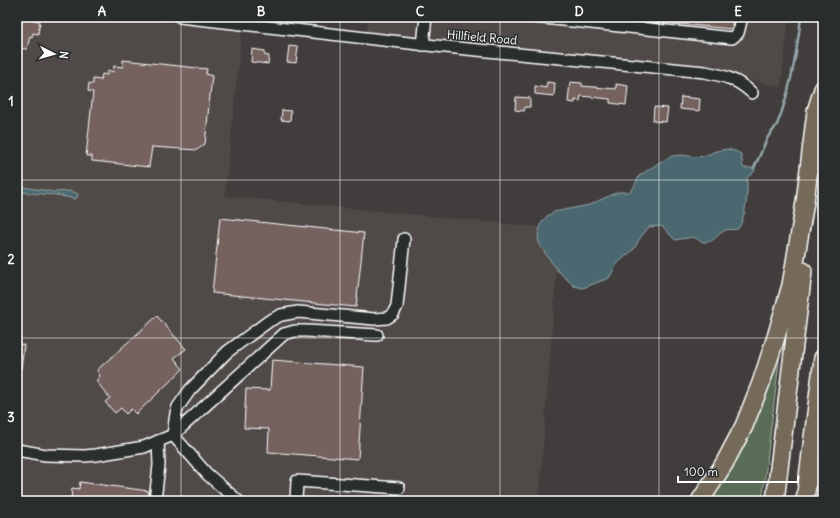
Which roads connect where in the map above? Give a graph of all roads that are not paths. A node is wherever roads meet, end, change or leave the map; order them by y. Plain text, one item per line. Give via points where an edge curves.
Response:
1 (180, 17) edge
2 (426, 17) edge
3 (535, 17) edge
4 (742, 17) edge
5 (580, 19) edge
6 (423, 45) junction
7 (823, 89) edge
8 (752, 93) dead end
9 (823, 106) edge
10 (404, 239) dead end
11 (377, 335) dead end
12 (823, 358) edge
13 (173, 436) junction
14 (158, 441) junction
15 (17, 450) edge
16 (399, 488) dead end
17 (155, 501) edge
18 (238, 501) edge
19 (296, 501) edge
20 (700, 501) edge
21 (775, 501) edge
22 (805, 501) edge

1 - 6 street, Hillfield Road
2 - 6 street
3 - 5 street
4 - 5 street via 738,33 732,38
6 - 8 street, Hillfield Road via 705,72 736,81
7 - 20 highway via 816,111 794,270 776,337 744,426
9 - 21 highway
10 - 13 street via 397,306 393,314 388,318 374,319 298,312 281,315 269,321 227,352 190,390 178,407
11 - 13 street via 306,331 284,334
12 - 22 highway
13 - 14 street
13 - 18 street via 195,462
14 - 15 street via 144,447 84,456 46,455
14 - 17 street via 159,465
16 - 19 street via 298,480

